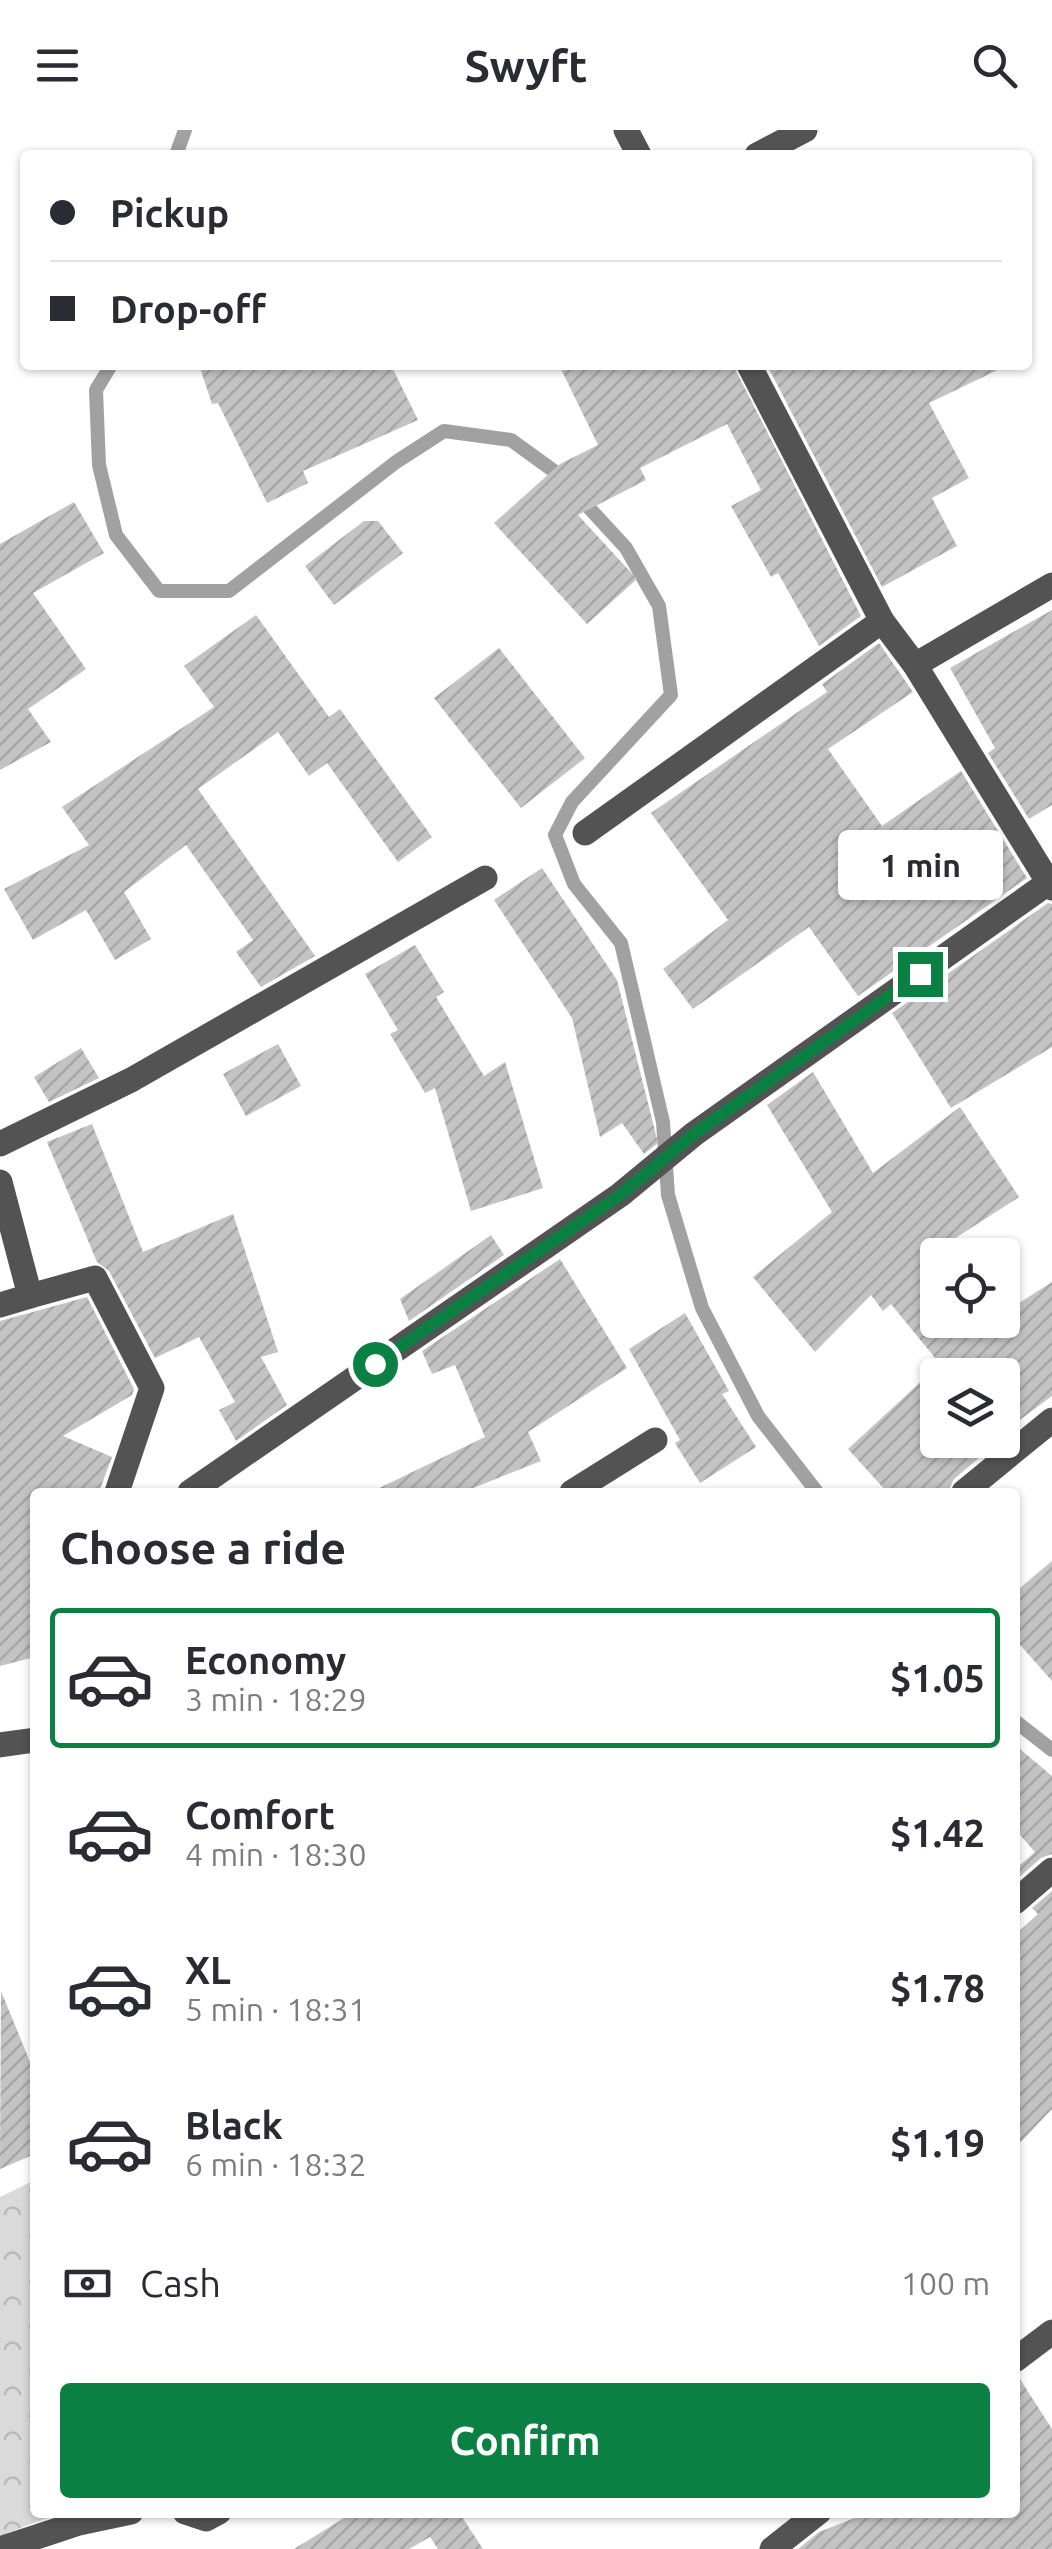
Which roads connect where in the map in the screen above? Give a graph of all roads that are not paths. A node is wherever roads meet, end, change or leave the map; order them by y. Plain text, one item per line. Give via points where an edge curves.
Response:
1 (805, 130) edge
2 (766, 150) edge
3 (752, 370) edge
4 (1052, 586) edge
5 (882, 621) junction
6 (915, 665) junction
7 (585, 833) dead end
8 (485, 878) dead end
9 (1050, 885) edge
10 (0, 1144) edge
11 (0, 1182) edge
12 (30, 1296) junction
13 (0, 1306) edge
14 (1052, 1420) edge
15 (656, 1440) dead end
16 (118, 1488) edge
17 (196, 1488) edge
18 (578, 1488) edge
19 (969, 1488) edge
20 (30, 1741) edge
21 (0, 1744) edge
22 (1052, 1870) edge
23 (1020, 1898) edge
24 (1052, 2332) edge
25 (1020, 2356) edge
26 (106, 2518) edge
27 (811, 2518) edge
28 (0, 2549) edge
29 (772, 2549) edge

1 - 2 street
3 - 5 street
4 - 6 street
5 - 6 street
5 - 7 street
6 - 9 street
8 - 10 street via 131,1080
9 - 17 street via 694,1134 620,1195
11 - 12 street
12 - 13 street
12 - 16 street via 94,1278 152,1388
14 - 19 street
15 - 18 street
20 - 21 street
22 - 23 street
24 - 25 street
26 - 28 street
27 - 29 street

